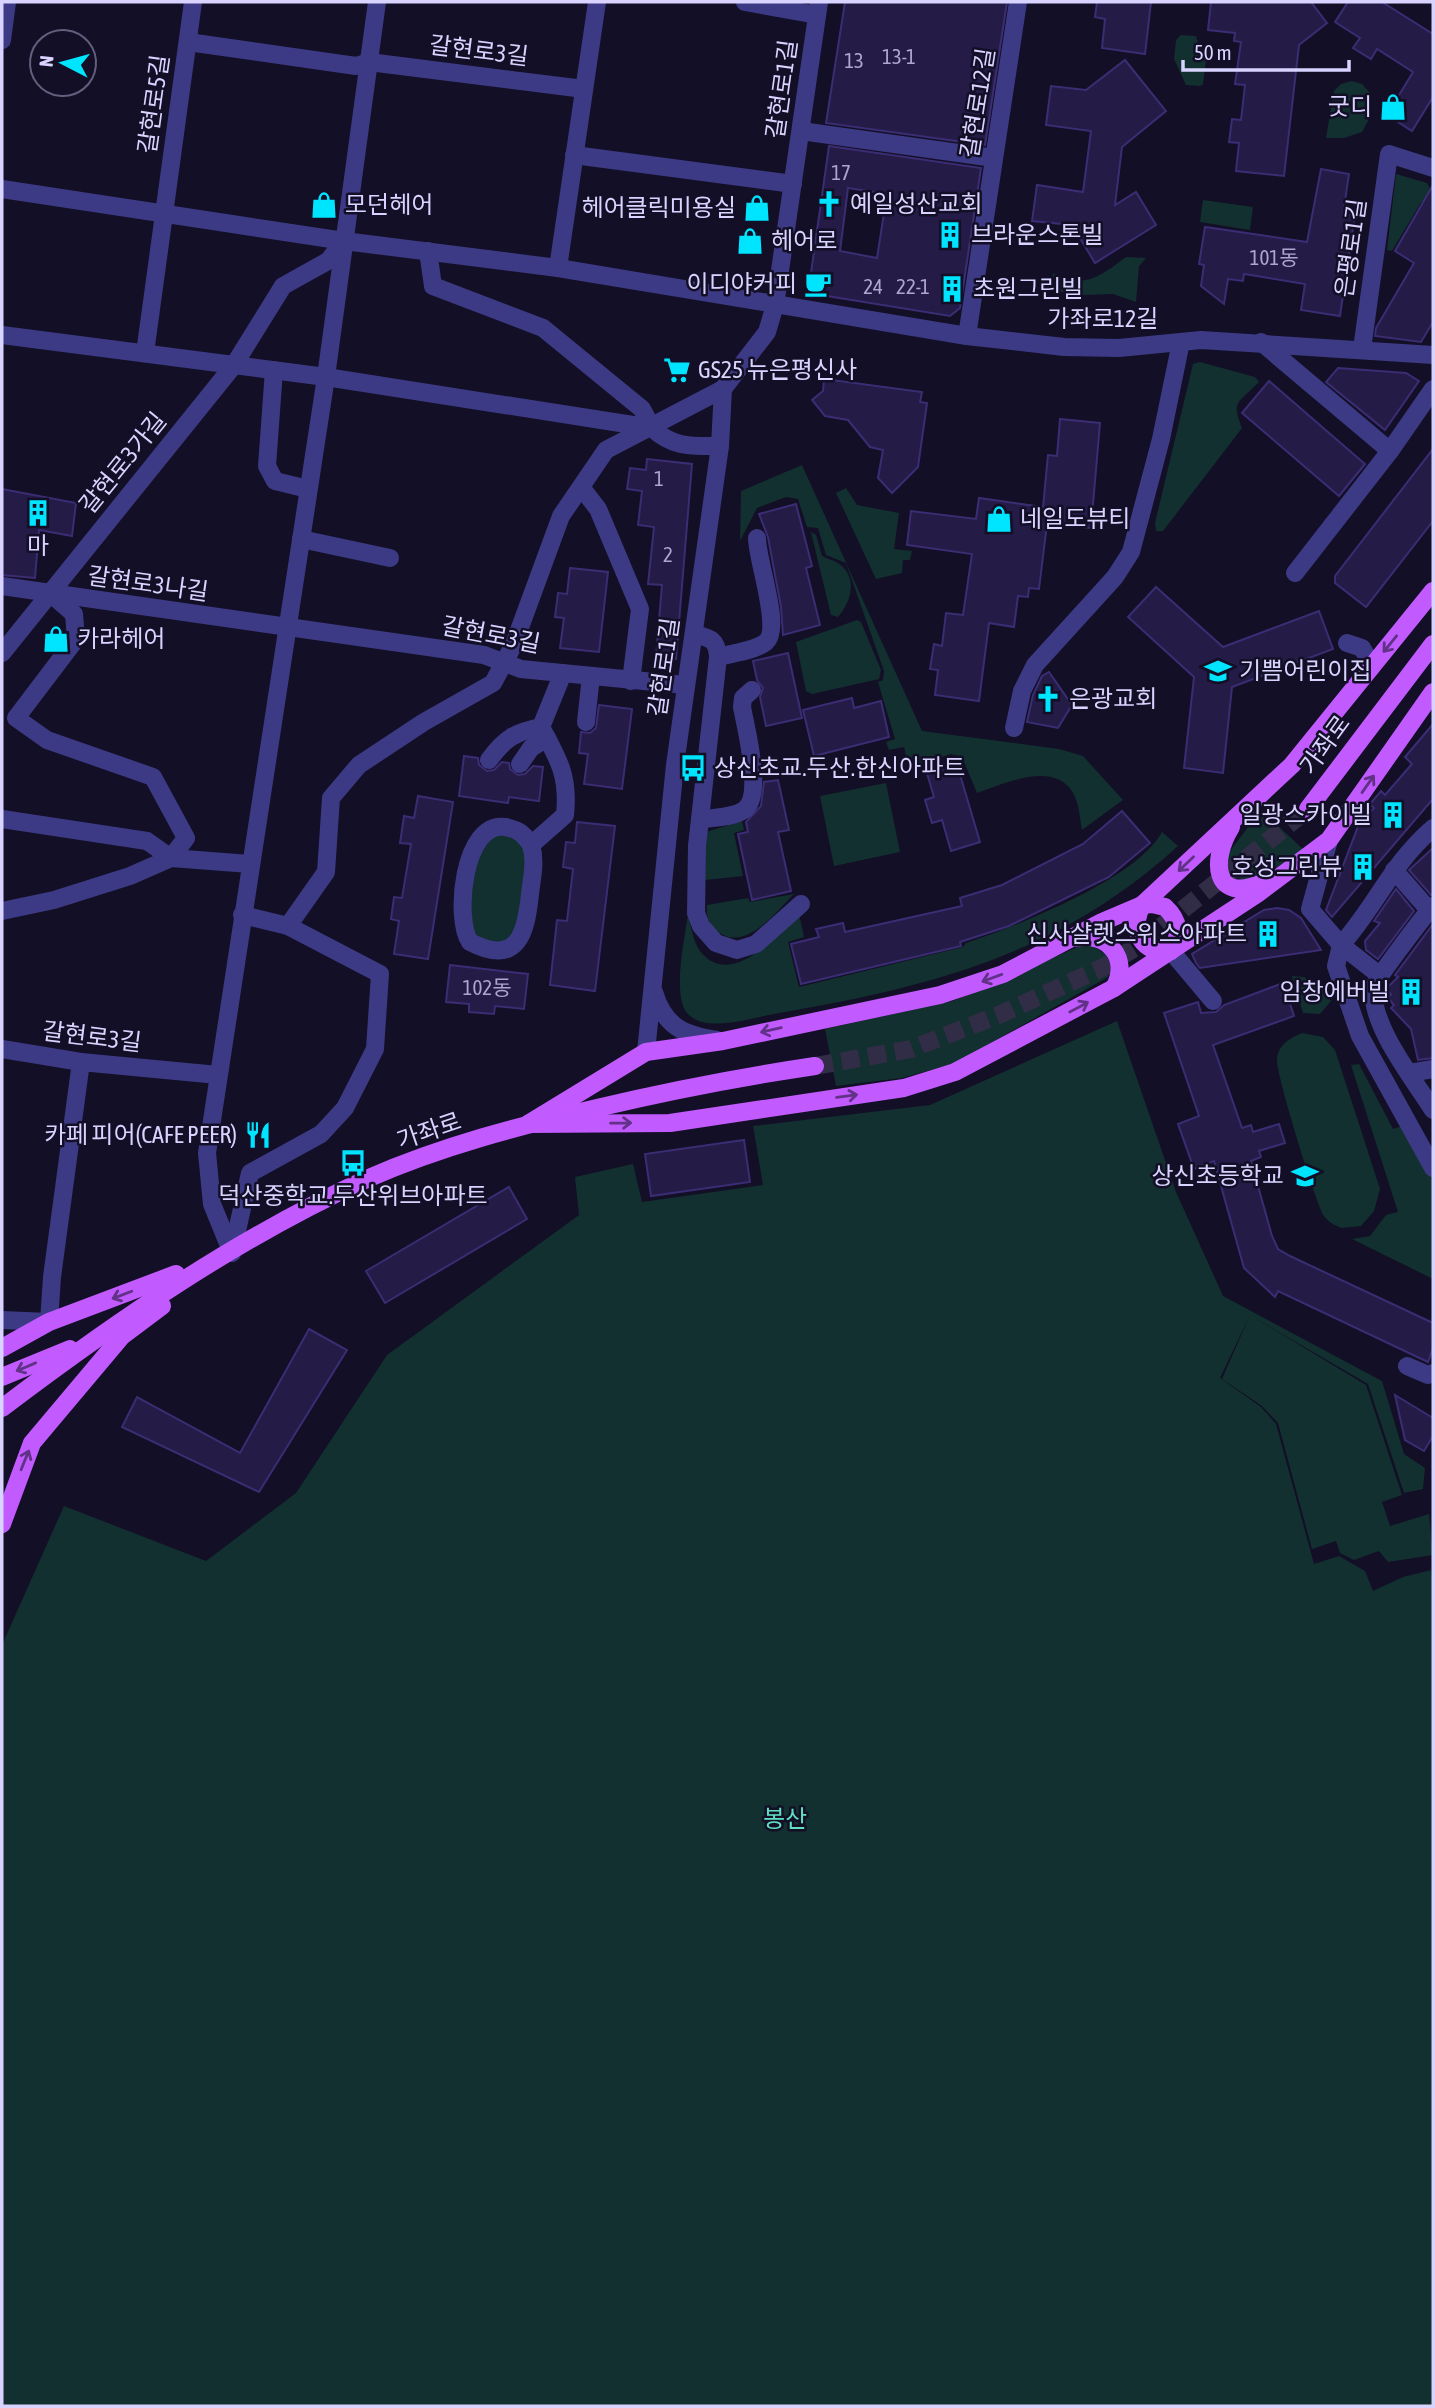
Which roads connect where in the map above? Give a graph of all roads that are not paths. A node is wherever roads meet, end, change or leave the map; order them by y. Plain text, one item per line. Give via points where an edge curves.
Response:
1 (7, 2) edge
2 (193, 2) edge
3 (377, 2) edge
4 (597, 2) edge
5 (745, 2) edge
6 (1018, 2) edge
7 (818, 8) edge
8 (2, 40) edge
9 (188, 42) junction
10 (369, 62) junction
11 (584, 89) junction
12 (801, 131) junction
13 (574, 155) junction
14 (994, 158) junction
15 (1433, 168) edge
16 (793, 184) junction
17 (2, 189) edge
18 (163, 213) junction
19 (344, 241) junction
20 (428, 251) junction
21 (558, 268) junction
22 (775, 304) junction
23 (2, 335) edge
24 (967, 336) junction
25 (1181, 342) junction
26 (1261, 342) junction
27 (1362, 349) junction
28 (145, 353) junction
29 (1433, 355) edge
30 (234, 365) junction
31 (274, 370) junction
32 (326, 377) junction
33 (723, 389) junction
34 (1433, 389) edge
35 (652, 428) junction
36 (720, 446) junction
37 (1390, 451) junction
38 (581, 487) junction
39 (308, 489) junction
40 (757, 538) dead end
41 (301, 539) junction
42 (390, 558) dead end
43 (1295, 573) dead end
44 (2, 586) edge
45 (1433, 591) edge
46 (50, 593) junction
47 (287, 629) junction
48 (694, 634) junction
49 (1347, 643) dead end
50 (1433, 644) edge
51 (2, 653) edge
52 (718, 657) junction
53 (505, 663) junction
54 (1369, 670) junction
55 (563, 673) junction
56 (591, 676) junction
57 (631, 681) junction
58 (685, 685) junction
59 (752, 690) dead end
60 (1433, 692) edge
61 (586, 722) dead end
62 (1014, 728) dead end
63 (544, 733) junction
64 (489, 760) dead end
65 (520, 764) dead end
66 (1308, 809) tunnel mouth
67 (1243, 810) junction
68 (2, 818) edge
69 (700, 820) junction
70 (1433, 828) edge
71 (1328, 840) junction
72 (531, 845) junction
73 (171, 858) junction
74 (250, 864) junction
75 (1394, 870) junction
76 (1286, 873) junction
77 (801, 904) dead end
78 (1142, 905) junction
79 (1431, 908) edge
80 (2, 911) edge
81 (242, 915) junction
82 (288, 926) junction
83 (1072, 939) junction
84 (1341, 945) junction
85 (1171, 951) junction
86 (1376, 981) junction
87 (1114, 988) junction
88 (653, 989) junction
89 (1213, 1001) dead end
90 (723, 1041) junction
91 (2, 1049) edge
92 (646, 1052) junction
93 (81, 1062) junction
94 (815, 1066) tunnel mouth
95 (1433, 1069) edge
96 (1409, 1073) junction
97 (218, 1075) junction
98 (1433, 1110) edge
99 (528, 1124) junction
100 (1433, 1168) edge
101 (232, 1253) junction
102 (2, 1320) edge
103 (49, 1322) junction
104 (96, 1338) junction
105 (2, 1348) edge
106 (1407, 1366) dead end
107 (1433, 1373) edge
108 (2, 1377) edge
109 (2, 1408) edge
110 (2, 1524) edge

1 - 8 street
2 - 9 street, 갈현로5길
3 - 10 street
4 - 11 street
5 - 7 street
6 - 14 street, 갈현로12길
7 - 12 street, 갈현로1길
9 - 10 street, 갈현로3길 via 356,66
9 - 18 street, 갈현로5길
10 - 11 street, 갈현로3길
10 - 19 street
11 - 13 street
12 - 14 street
12 - 16 street, 갈현로1길
13 - 16 street
13 - 21 street
14 - 24 street, 갈현로12길
15 - 27 street, 은평로1길 via 1389,154
16 - 22 street, 갈현로1길
17 - 18 street
18 - 19 street
18 - 28 street, 갈현로5길
19 - 20 street
19 - 30 street, 갈현로3가길 via 328,261 283,286
19 - 32 street
20 - 21 street
20 - 35 street via 433,286 543,328 642,409
21 - 22 street
22 - 24 street, 가좌로12길
22 - 33 street, 갈현로1길 via 766,332
23 - 28 street
24 - 25 street, 가좌로12길 via 1064,347
25 - 26 street, 가좌로12길
25 - 62 street via 1131,552 1115,577 1031,671
26 - 27 street, 가좌로12길
26 - 37 street
27 - 29 street, 가좌로12길
28 - 30 street
30 - 31 street
30 - 46 street, 갈현로3가길
31 - 32 street
31 - 39 street via 267,466 275,481
32 - 35 street
32 - 39 street
33 - 35 street
33 - 36 street, 갈현로1길
34 - 37 street
35 - 36 street via 666,441
35 - 38 street via 606,450
36 - 48 street, 갈현로1길
37 - 43 street
38 - 53 street via 561,516
38 - 57 street via 598,509 640,609
39 - 41 street
40 - 52 street via 772,631 763,644
41 - 42 street
41 - 47 street
44 - 46 street, 갈현로3나길
45 -> 54 main road
46 - 47 street, 갈현로3나길
46 - 51 street, 갈현로3가길
46 - 73 street via 74,614 76,639 16,718 47,740 153,777 186,838
47 - 53 street, 갈현로3길 via 484,655
47 - 74 street
48 - 52 street via 712,638
48 - 58 street, 갈현로1길
49 - 54 street via 1362,648
50 - 66 main road, 가좌로
52 - 69 street
53 - 55 street, 갈현로3길
53 - 82 street via 493,683 359,765 331,798 326,872
54 - 67 main road via 1292,765
55 - 56 street, 갈현로3길
55 - 63 street
56 - 57 street, 갈현로3길
56 - 61 street
57 - 58 street, 갈현로3길
58 - 88 street, 갈현로1길
59 - 69 street via 743,698 742,707 753,796 739,813
71 -> 60 main road
63 - 64 street via 520,731 505,739
63 - 65 street
63 - 72 street via 564,770 565,815
67 - 76 main road via 1217,859 1223,880 1244,891
67 -> 78 main road
68 - 73 street via 147,841
69 - 77 street via 696,913 716,943 737,950 756,944
70 - 75 street via 1409,848
71 - 76 main road
71 - 84 street via 1310,909
72 - 72 street via 524,834 500,826 478,837 470,850 462,920 470,942 509,948 526,928 535,857
73 - 74 street
73 - 80 street via 54,900
74 - 81 street
75 - 79 street
75 - 84 street
76 - 85 main road
78 - 83 main road
78 - 85 main road via 1137,929 1143,944 1158,953
78 - 85 main road via 1165,907 1177,921 1178,942
79 - 86 street
81 - 82 street
81 - 97 street
82 - 101 street via 380,974 375,1049 345,1108 321,1134 250,1173
83 - 87 main road via 1102,939 1113,948 1121,964
83 -> 90 main road via 1003,974 940,995
84 - 86 street
84 - 100 street via 1336,967 1360,1036
85 - 87 main road
85 - 89 street
86 - 96 street via 1382,1026
99 -> 87 main road via 670,1123 904,1088 955,1072
88 - 90 street via 659,1010 678,1031
88 - 92 street, 갈현로1길
90 - 92 main road
91 - 93 street, 갈현로3길
92 - 99 main road
93 - 97 street, 갈현로3길
93 - 103 street
94 - 99 main road, 가좌로 via 722,1079
95 - 96 street
96 - 98 street
97 - 101 street via 207,1153 212,1204
99 - 101 main road, 가좌로 via 444,1149 371,1178 301,1211
101 -> 103 main road
101 - 104 main road, 가좌로 via 161,1293
110 -> 101 main road via 32,1443 69,1397 122,1336
102 - 103 street
103 - 105 main road
104 -> 108 main road, 가좌로
104 - 109 main road, 가좌로
106 - 107 street

